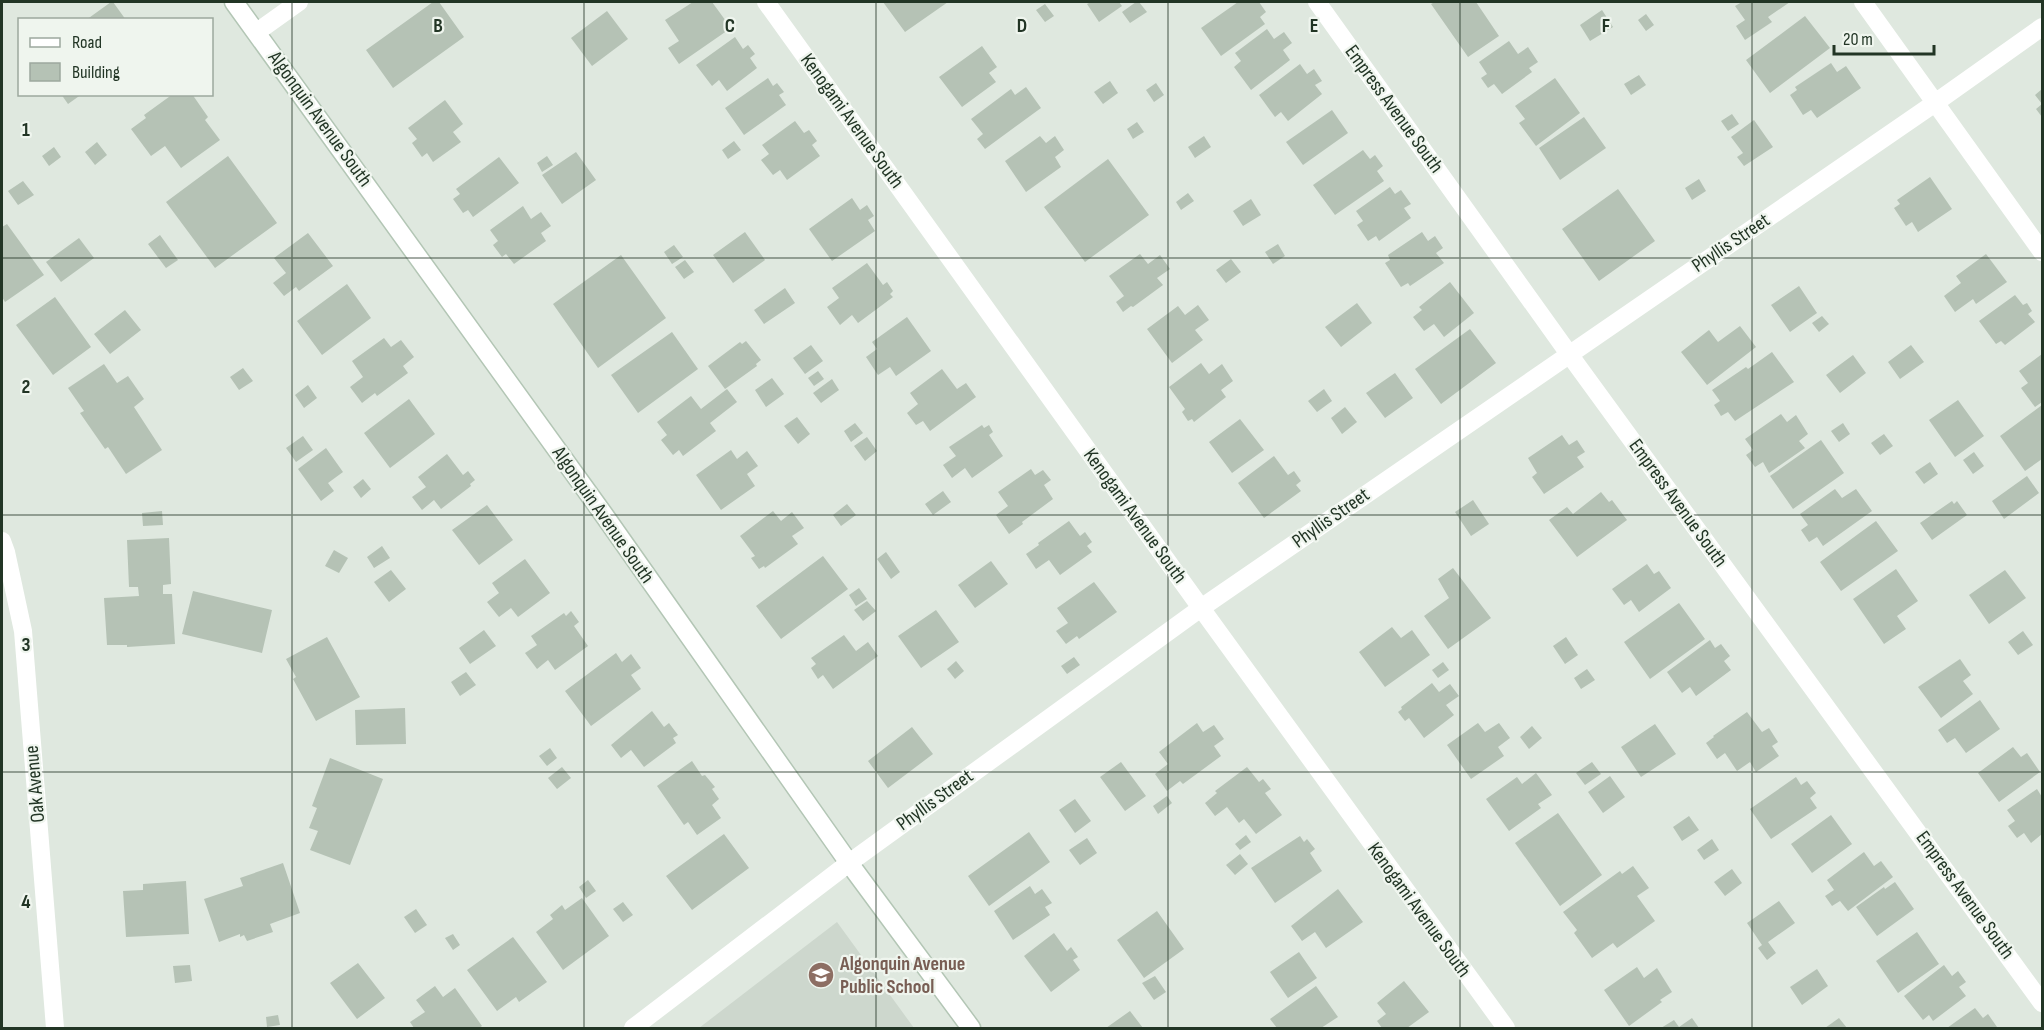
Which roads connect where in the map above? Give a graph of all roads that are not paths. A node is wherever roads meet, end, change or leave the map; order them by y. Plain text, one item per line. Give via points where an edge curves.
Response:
1 (234, 2) edge
2 (299, 2) edge
3 (766, 2) edge
4 (1317, 2) edge
5 (1863, 2) edge
6 (2043, 27) edge
7 (257, 32) junction
8 (1935, 103) junction
9 (2043, 252) edge
10 (1569, 354) junction
11 (2, 541) edge
12 (1201, 608) junction
13 (849, 863) junction
14 (2043, 1003) edge
15 (55, 1029) edge
16 (633, 1029) edge
17 (970, 1029) edge
18 (1506, 1029) edge

1 - 7 street, Algonquin Avenue South
2 - 7 street
3 - 12 street, Kenogami Avenue South
4 - 10 street, Empress Avenue South
5 - 8 street
6 - 8 street, Phyllis Street
7 - 13 street, Algonquin Avenue South
8 - 9 street
8 - 10 street, Phyllis Street
10 - 12 street, Phyllis Street
10 - 14 street, Empress Avenue South
11 - 15 street, Oak Avenue via 23,632
12 - 13 street, Phyllis Street
12 - 18 street, Kenogami Avenue South
13 - 16 street, Phyllis Street
13 - 17 street, Algonquin Avenue South

